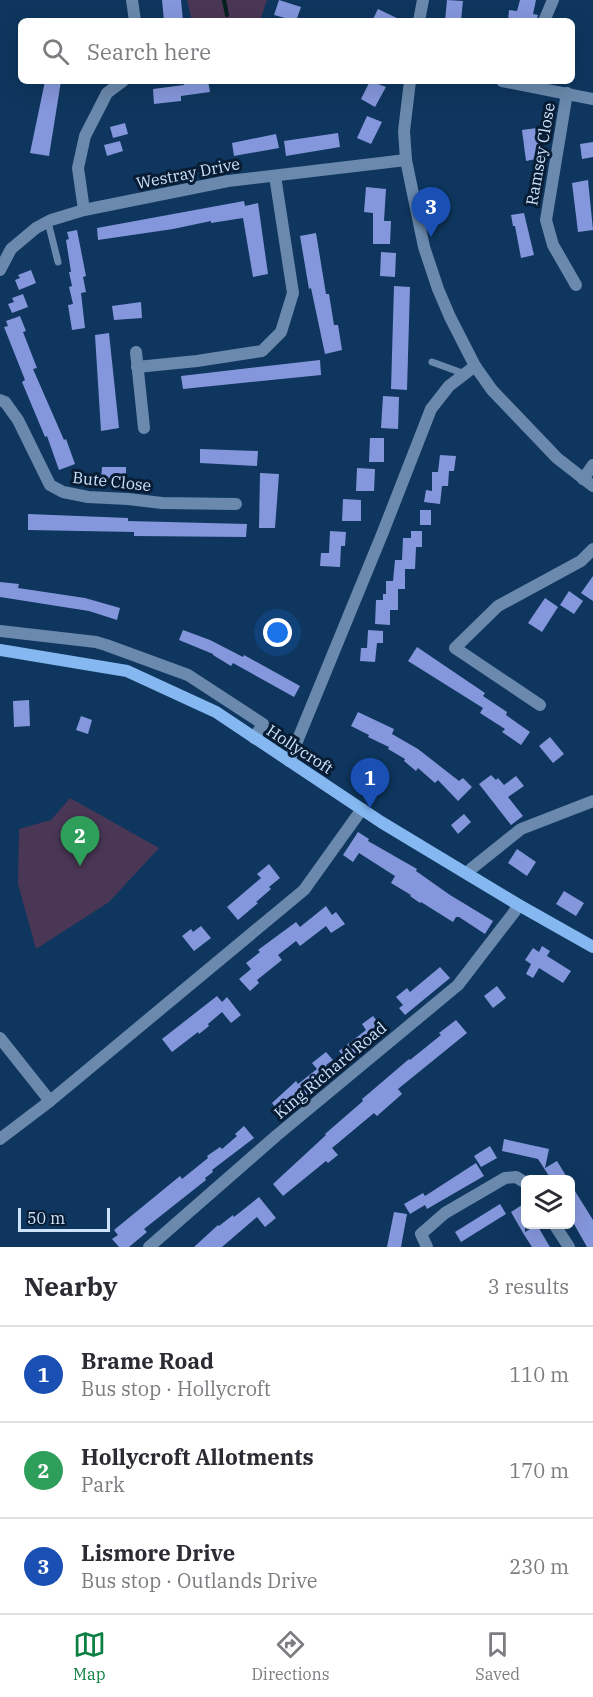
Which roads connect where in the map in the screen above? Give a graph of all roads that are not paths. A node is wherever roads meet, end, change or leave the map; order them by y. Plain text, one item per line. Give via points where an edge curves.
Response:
1 (132, 0) edge
2 (423, 0) edge
3 (553, 0) edge
4 (135, 18) edge
5 (420, 18) edge
6 (545, 18) edge
7 (119, 84) edge
8 (410, 84) edge
9 (527, 84) edge
10 (567, 93) junction
11 (593, 99) edge
12 (406, 160) junction
13 (275, 176) junction
14 (84, 210) junction
15 (48, 222) junction
16 (58, 262) dead end
17 (0, 270) edge
18 (576, 285) dead end
19 (136, 352) dead end
20 (432, 362) dead end
21 (475, 366) junction
22 (137, 367) junction
23 (465, 374) junction
24 (0, 400) edge
25 (144, 428) dead end
26 (593, 465) edge
27 (588, 482) edge
28 (236, 504) dead end
29 (593, 549) edge
30 (0, 631) edge
31 (0, 650) edge
32 (540, 705) dead end
33 (254, 738) junction
34 (289, 760) junction
35 (593, 801) edge
36 (362, 809) junction
37 (468, 874) junction
38 (518, 904) junction
39 (593, 947) edge
40 (0, 1038) edge
41 (50, 1101) junction
42 (0, 1139) edge
43 (521, 1180) edge
44 (557, 1229) edge
45 (149, 1247) edge
46 (428, 1247) edge
47 (569, 1247) edge

1 - 4 street
2 - 5 street
3 - 6 street
7 - 14 street via 107,93 85,136 78,168
8 - 12 street via 404,131
9 - 10 street
10 - 11 street
10 - 18 street, Ramsey Close via 546,220 554,245
12 - 13 street, Westray Drive
12 - 21 street via 434,278
13 - 14 street, Westray Drive via 228,181
13 - 22 street via 293,293 282,332 262,351
14 - 15 street, Westray Drive
15 - 16 lane
15 - 17 street, Westray Drive via 11,249
19 - 22 street
20 - 23 lane
21 - 23 street
21 - 27 street via 492,390 557,458
22 - 25 street
23 - 34 street via 430,409
24 - 28 street, Bute Close via 18,420 50,485 63,492 162,503
26 - 27 street
29 - 32 street via 581,561 498,606 455,648
30 - 33 street via 96,642 188,675 262,724
31 - 33 street, Hollycroft via 127,671 216,712
33 - 34 street, Hollycroft
34 - 36 street, Hollycroft
35 - 37 street via 521,829
36 - 37 street, Hollycroft
36 - 41 street via 304,890
37 - 38 street, Hollycroft
38 - 39 street, Hollycroft
38 - 45 street, King Richard Road via 458,985
40 - 41 street
41 - 42 street
43 - 46 street via 505,1178 445,1213 420,1234
44 - 47 street

